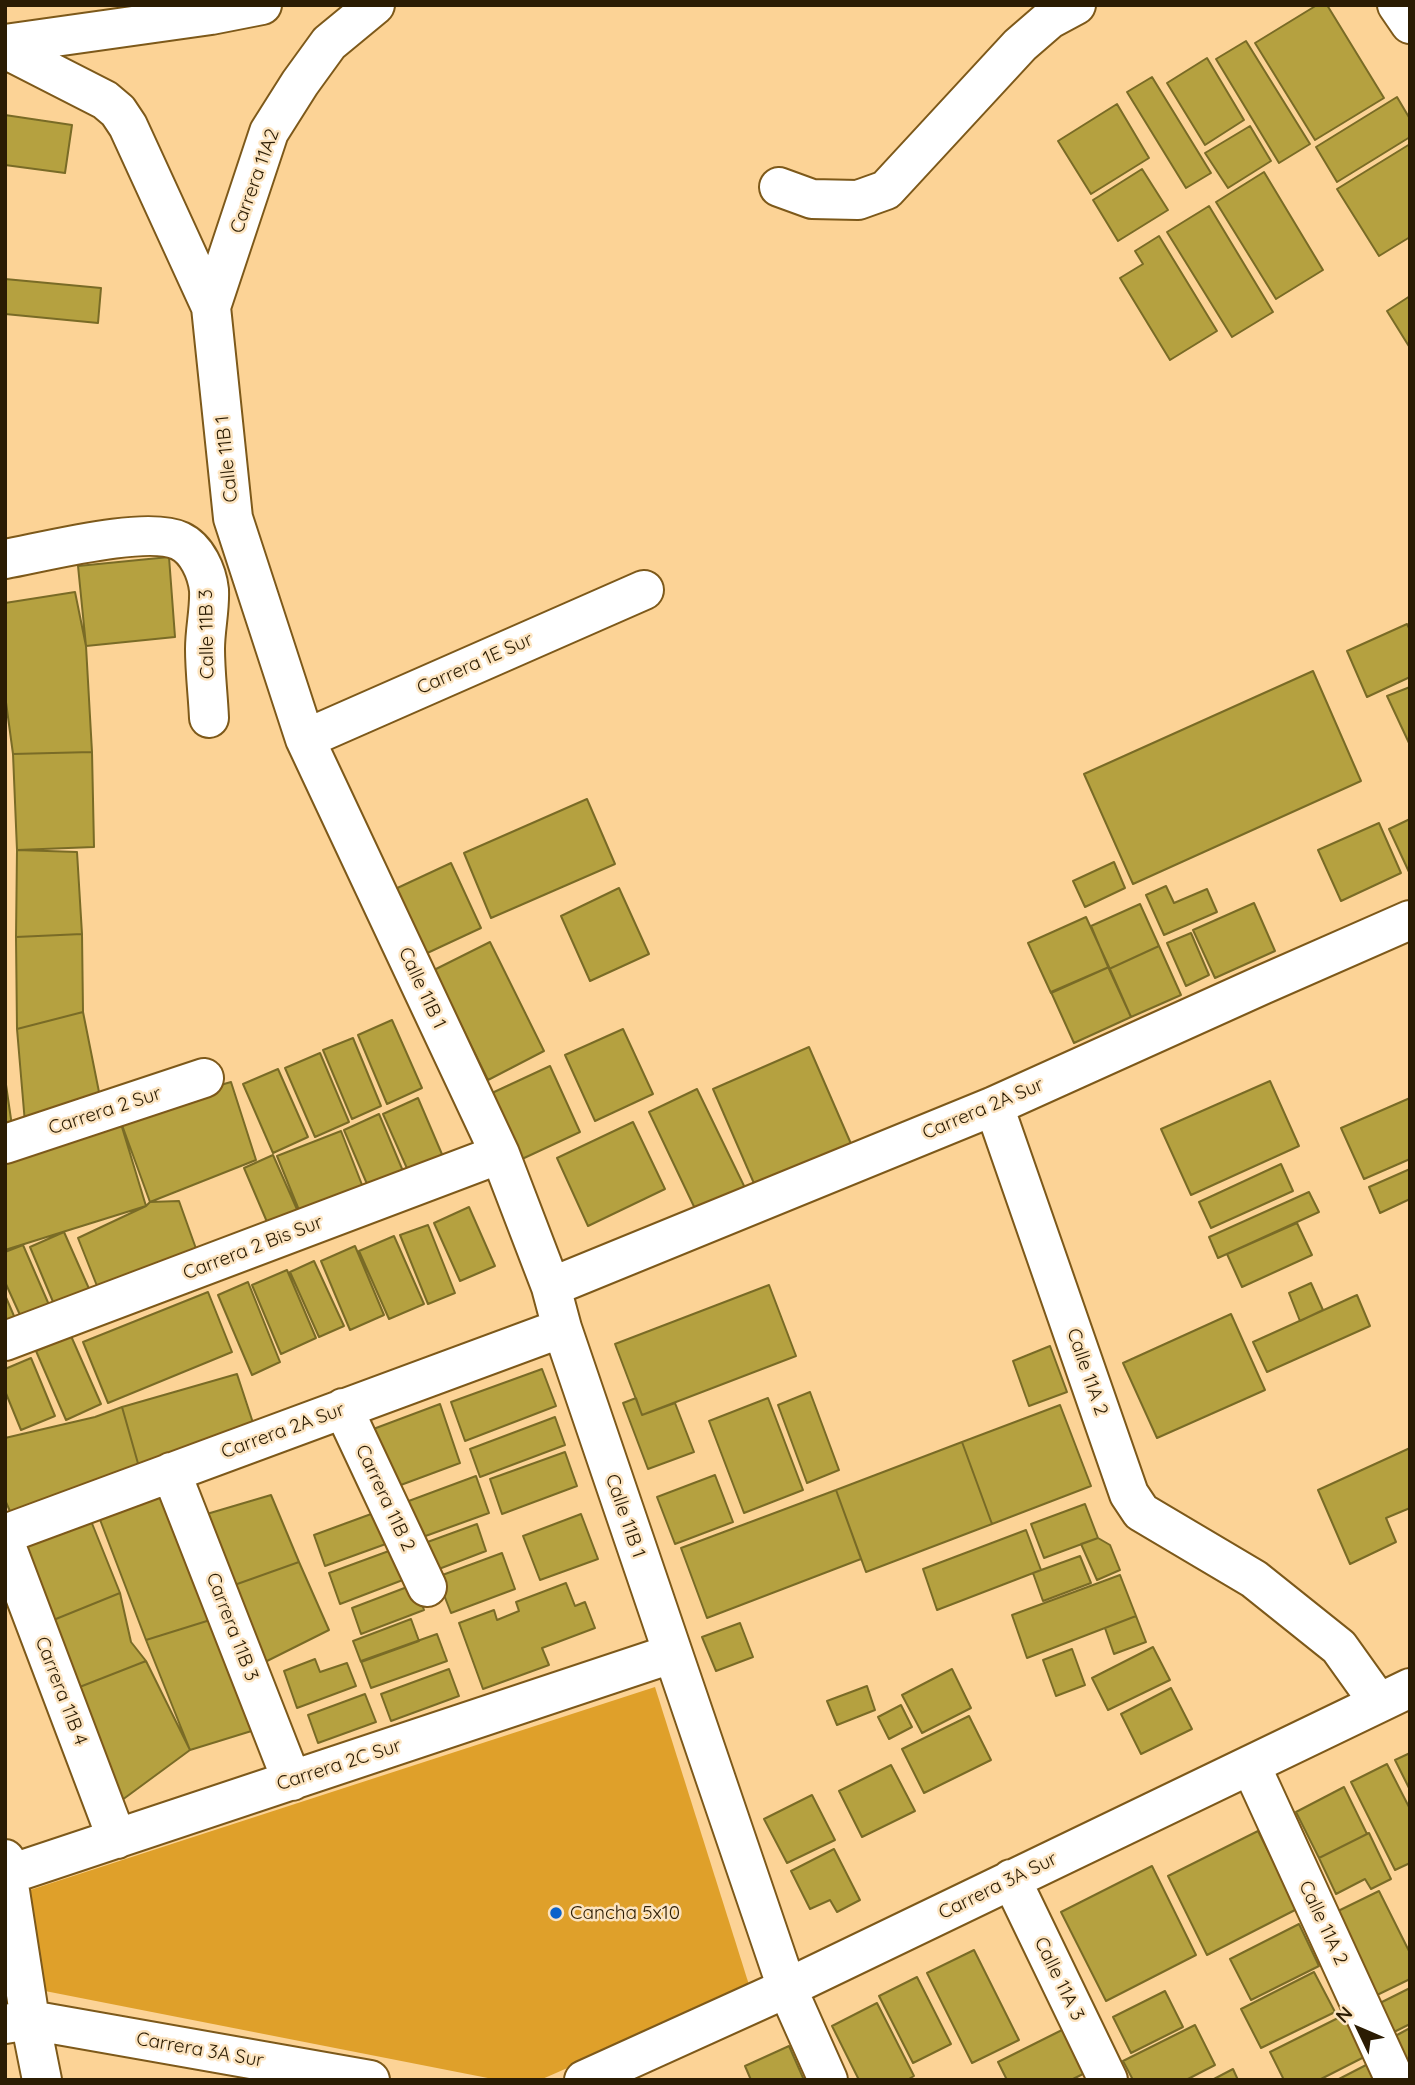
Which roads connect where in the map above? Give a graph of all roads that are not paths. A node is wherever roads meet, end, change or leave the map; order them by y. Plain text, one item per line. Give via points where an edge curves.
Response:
1 (262, 5) edge
2 (375, 5) edge
3 (1076, 5) edge
4 (1397, 5) edge
5 (1410, 24) edge
6 (5, 44) edge
7 (5, 49) edge
8 (779, 187) dead end
9 (211, 307) junction
10 (233, 517) junction
11 (182, 541) junction
12 (5, 559) edge
13 (644, 590) dead end
14 (209, 718) dead end
15 (305, 738) junction
16 (1410, 920) edge
17 (204, 1078) dead end
18 (995, 1106) junction
19 (5, 1144) edge
20 (500, 1154) junction
21 (551, 1287) junction
22 (562, 1328) junction
23 (5, 1341) edge
24 (343, 1408) junction
25 (172, 1472) junction
26 (5, 1534) edge
27 (5, 1543) edge
28 (427, 1587) dead end
29 (671, 1654) junction
30 (1394, 1695) edge
31 (1251, 1766) junction
32 (292, 1781) junction
33 (117, 1839) junction
34 (6, 1867) edge
35 (1011, 1879) junction
36 (787, 1988) junction
37 (17, 2022) edge
38 (41, 2080) edge
39 (370, 2080) edge
40 (584, 2080) edge
41 (828, 2080) edge
42 (1108, 2080) edge
43 (1395, 2080) edge

1 - 6 street
2 - 9 street, Carrera 11A2 via 330,43 269,132
3 - 8 street via 1049,19 1020,45 886,190 858,201 812,199
4 - 5 street
7 - 9 street, Calle 11B 1 via 118,111
9 - 10 street, Calle 11B 1
10 - 11 street
10 - 15 street, Calle 11B 1
11 - 12 street via 166,536 115,538
11 - 14 street, Calle 11B 3 via 196,553 209,589 205,648
13 - 15 street, Carrera 1E Sur
15 - 20 street, Calle 11B 1
16 - 18 street, Carrera 2A Sur
17 - 19 street, Carrera 2 Sur
18 - 21 street, Carrera 2A Sur
18 - 30 street, Calle 11A 2 via 1129,1494 1141,1512 1254,1579
20 - 21 street, Calle 11B 1
20 - 23 street, Carrera 2 Bis Sur
21 - 22 street, Calle 11B 1
22 - 24 street, Carrera 2A Sur
22 - 29 street, Calle 11B 1
24 - 25 street, Carrera 2A Sur
24 - 28 street, Carrera 11B 2
25 - 26 street, Carrera 2A Sur
25 - 32 street, Carrera 11B 3
27 - 33 street, Carrera 11B 4
29 - 32 street, Carrera 2C Sur
29 - 36 street, Calle 11B 1
30 - 31 street, Carrera 3A Sur
31 - 35 street, Carrera 3A Sur
31 - 43 street, Calle 11A 2
32 - 33 street, Carrera 2C Sur
33 - 34 street, Carrera 2C Sur
34 - 37 street
35 - 36 street, Carrera 3A Sur
35 - 42 street, Calle 11A 3
36 - 40 street, Carrera 3A Sur
36 - 41 street, Calle 11B 1
37 - 38 street
37 - 39 street, Carrera 3A Sur

